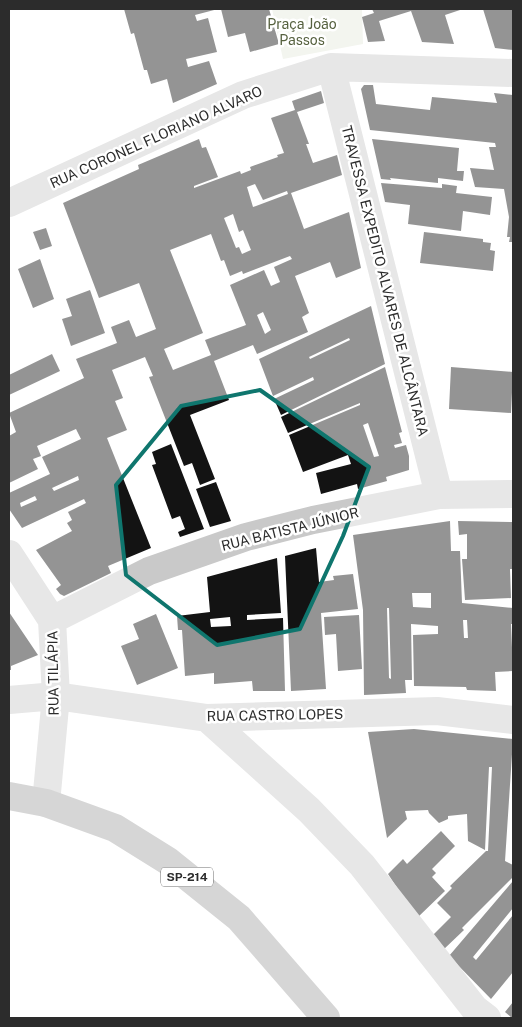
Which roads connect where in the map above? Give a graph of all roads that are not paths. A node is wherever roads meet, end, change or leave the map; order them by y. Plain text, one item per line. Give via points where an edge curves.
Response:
1 (331, 67) junction
2 (513, 73) edge
3 (9, 203) edge
4 (513, 494) edge
5 (439, 495) junction
6 (9, 554) edge
7 (52, 620) junction
8 (56, 696) junction
9 (9, 700) edge
10 (206, 718) junction
11 (513, 720) edge
12 (9, 796) edge
13 (46, 803) junction
14 (326, 1018) edge
15 (487, 1018) edge

1 - 2 street, RUA CORONEL FLORIANO ALVARO
1 - 3 street, RUA CORONEL FLORIANO ALVARO via 243,95
1 - 5 street, TRAVESSA EXPEDITO ALVARES DE ALCÂNTARA
4 - 5 street, RUA BATISTA JÚNIOR
5 - 7 street, RUA BATISTA JÚNIOR via 246,537 149,571
6 - 7 street, RUA TILÁPIA
7 - 8 street, RUA TILÁPIA
8 - 9 street, RUA CASTRO LOPES
8 - 10 street, RUA CASTRO LOPES
8 - 13 street, RUA TILÁPIA
10 - 11 street, RUA CASTRO LOPES via 437,711
10 - 15 street via 309,810 362,865 474,1008
12 - 13 main road, SP-214
13 - 14 main road, SP-214 via 115,828 168,861 239,918

